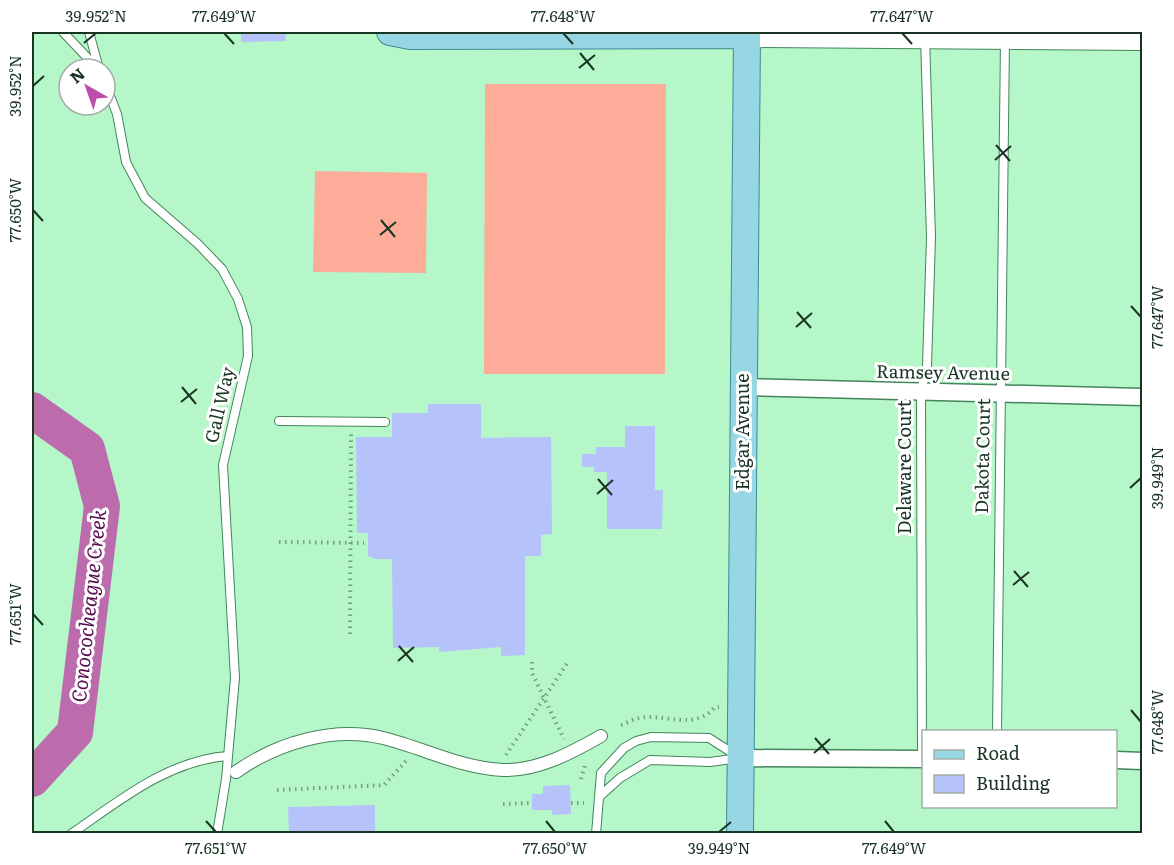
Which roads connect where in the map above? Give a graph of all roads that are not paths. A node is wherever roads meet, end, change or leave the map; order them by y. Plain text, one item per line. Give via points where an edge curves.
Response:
1 (63, 32) edge
2 (88, 32) edge
3 (390, 32) edge
4 (747, 33) edge
5 (925, 34) edge
6 (1005, 37) junction
7 (1143, 38) edge
8 (87, 57) edge
9 (95, 57) edge
10 (117, 114) edge
11 (744, 387) junction
12 (921, 392) junction
13 (1000, 394) junction
14 (1143, 397) edge
15 (279, 421) dead end
16 (385, 422) dead end
17 (923, 730) edge
18 (997, 730) edge
19 (601, 736) dead end
20 (227, 756) junction
21 (741, 758) junction
22 (922, 759) edge
23 (1117, 760) edge
24 (1143, 760) edge
25 (231, 776) junction
26 (599, 798) junction
27 (71, 834) edge
28 (218, 834) edge
29 (596, 834) edge
30 (740, 834) edge

1 - 8 lane
2 - 9 lane
3 - 4 main road via 410,36
4 - 5 main road
4 - 11 main road, Edgar Avenue
5 - 6 main road
5 - 12 lane, Delaware Court via 931,237 927,366
6 - 7 main road
6 - 13 lane, Dakota Court
10 - 20 lane, Gall Way via 126,162 145,198 222,269 247,327 248,356 223,465 235,678
11 - 12 street, Ramsey Avenue
11 - 21 main road, Edgar Avenue
12 - 13 street, Ramsey Avenue
12 - 17 lane, Delaware Court
13 - 14 street, Ramsey Avenue
13 - 18 lane, Dakota Court
15 - 16 lane
19 - 25 street via 551,761 504,770 464,764 382,738 329,735 274,749
20 - 25 lane, Gall Way
20 - 27 lane via 183,765 136,789
21 - 22 street
21 - 26 lane via 710,762 650,760 620,778
21 - 26 lane via 710,738 651,737 636,741 601,773
21 - 30 main road, Edgar Avenue
23 - 24 street
25 - 28 lane, Gall Way
26 - 29 lane

